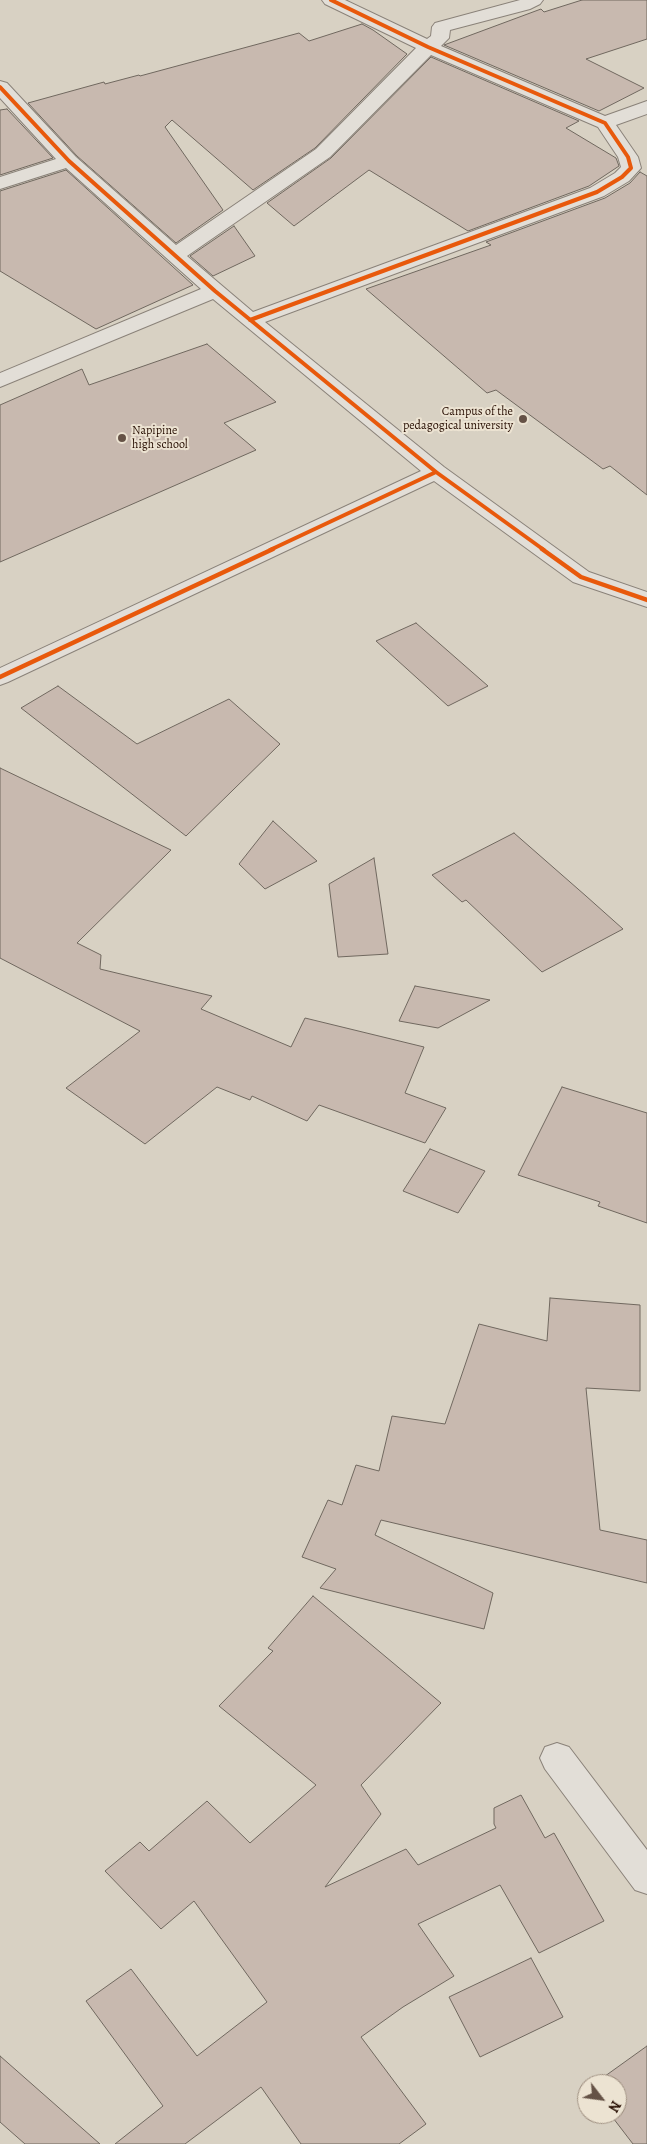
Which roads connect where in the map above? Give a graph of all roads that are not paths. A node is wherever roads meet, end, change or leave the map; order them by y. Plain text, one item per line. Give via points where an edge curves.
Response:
1 (331, 0) edge
2 (534, 0) edge
3 (428, 46) junction
4 (0, 87) edge
5 (647, 107) edge
6 (605, 123) junction
7 (69, 161) junction
8 (0, 183) edge
9 (174, 255) junction
10 (215, 291) junction
11 (250, 320) junction
12 (0, 381) edge
13 (436, 472) junction
14 (647, 600) edge
15 (0, 677) edge
16 (557, 1758) dead end
17 (647, 1878) edge

1 - 3 street
2 - 3 street via 441,27 440,38
3 - 6 street
3 - 9 street via 322,153
4 - 7 street
5 - 6 street
6 - 11 street via 628,157 631,168 597,192
7 - 8 street
7 - 9 street
9 - 10 street
10 - 11 street
10 - 12 street
11 - 13 street
13 - 14 street via 581,577
13 - 15 street
16 - 17 street

